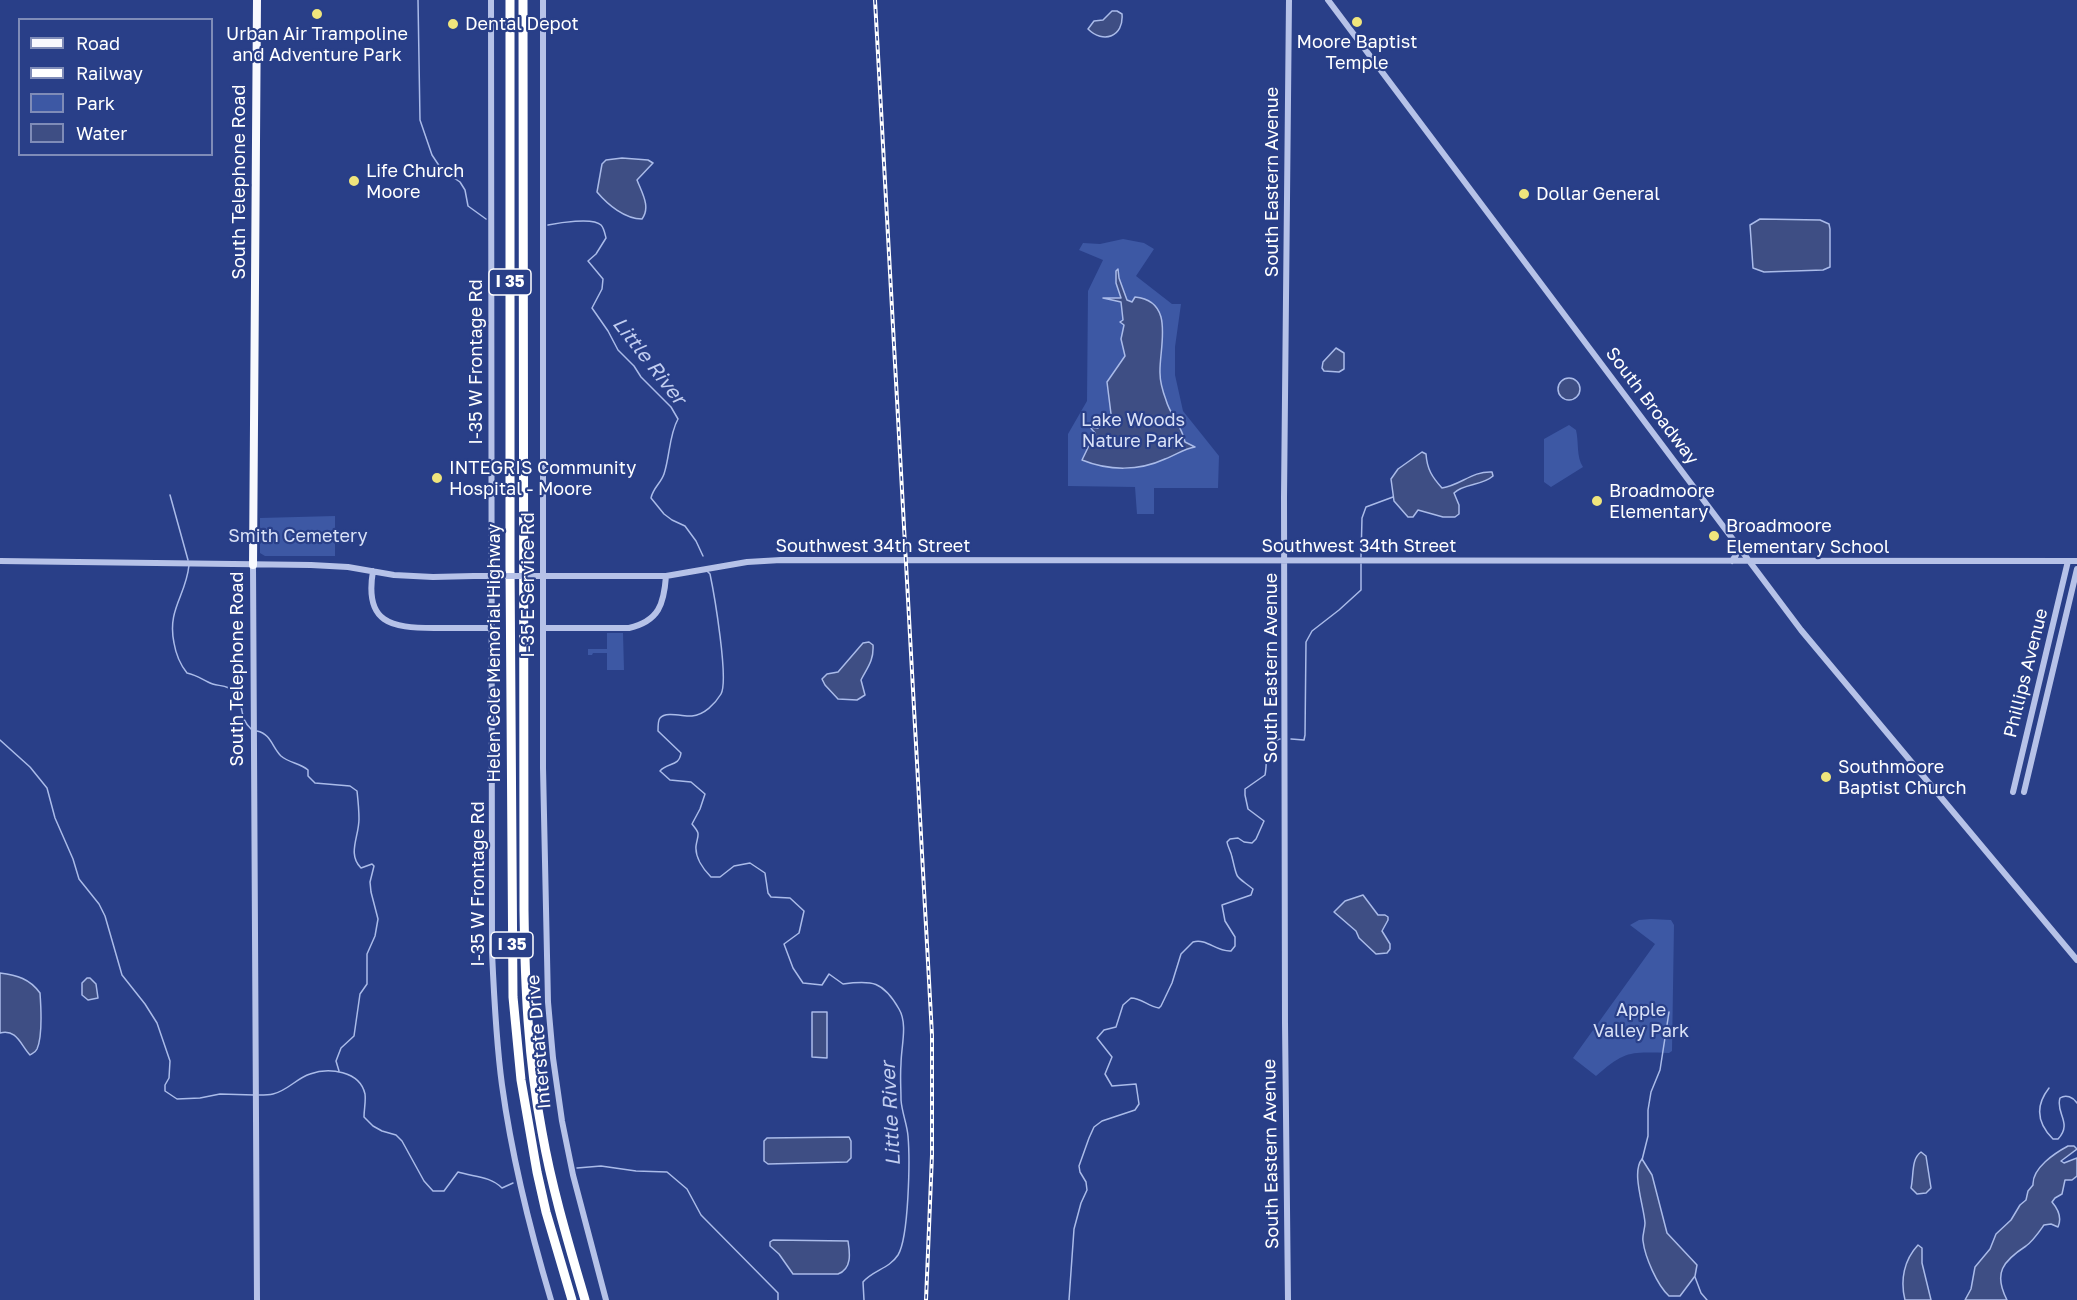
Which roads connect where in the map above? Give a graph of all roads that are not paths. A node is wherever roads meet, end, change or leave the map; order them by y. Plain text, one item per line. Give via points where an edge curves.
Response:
1 (257, 0) edge
2 (491, 0) edge
3 (510, 0) edge
4 (523, 0) edge
5 (543, 0) edge
6 (1289, 0) edge
7 (1328, 0) edge
8 (1737, 545) junction
9 (0, 561) edge
10 (1286, 561) junction
11 (1732, 561) junction
12 (1749, 561) junction
13 (2068, 561) junction
14 (2077, 561) edge
15 (253, 564) junction
16 (2077, 568) edge
17 (373, 571) junction
18 (666, 576) junction
19 (543, 627) junction
20 (491, 628) junction
21 (543, 775) joint
22 (2013, 792) dead end
23 (2024, 792) dead end
24 (2077, 960) edge
25 (257, 1300) edge
26 (551, 1300) edge
27 (572, 1300) edge
28 (585, 1300) edge
29 (606, 1300) edge
30 (1288, 1300) edge

1 - 15 main road, South Telephone Road
2 - 20 street, I-35 W Frontage Rd
3 - 27 highway, Helen Cole Memorial Highway / I 35 via 513,997 529,1132 546,1212
4 - 28 highway, Helen Cole Memorial Highway / I 35 via 526,996 543,1140
5 - 19 street, I-35 E Service Rd
6 - 10 street, South Eastern Avenue
7 - 8 street, South Broadway
8 - 11 street
8 - 12 street, South Broadway
9 - 15 street, Southwest 34th Street
10 - 11 street, Southwest 34th Street
10 - 18 street, Southwest 34th Street via 781,560
10 - 30 street, South Eastern Avenue
11 - 12 street, Southwest 34th Street
12 - 13 street, Southwest 34th Street
12 - 24 street, South Broadway via 1834,670
13 - 14 street, Southwest 34th Street
13 - 22 street, Phillips Avenue
15 - 17 street, Southwest 34th Street
15 - 25 street, South Telephone Road
16 - 23 street, Phillips Avenue
17 - 18 street, Southwest 34th Street, bridge via 415,576
17 - 20 street via 373,605 392,624 408,628
18 - 19 street via 663,602 642,625
19 - 21 street, I-35 E Service Rd
20 - 26 street, I-35 W Frontage Rd via 495,1026 520,1185
21 - 29 street, Interstate Drive via 553,1058 572,1169

